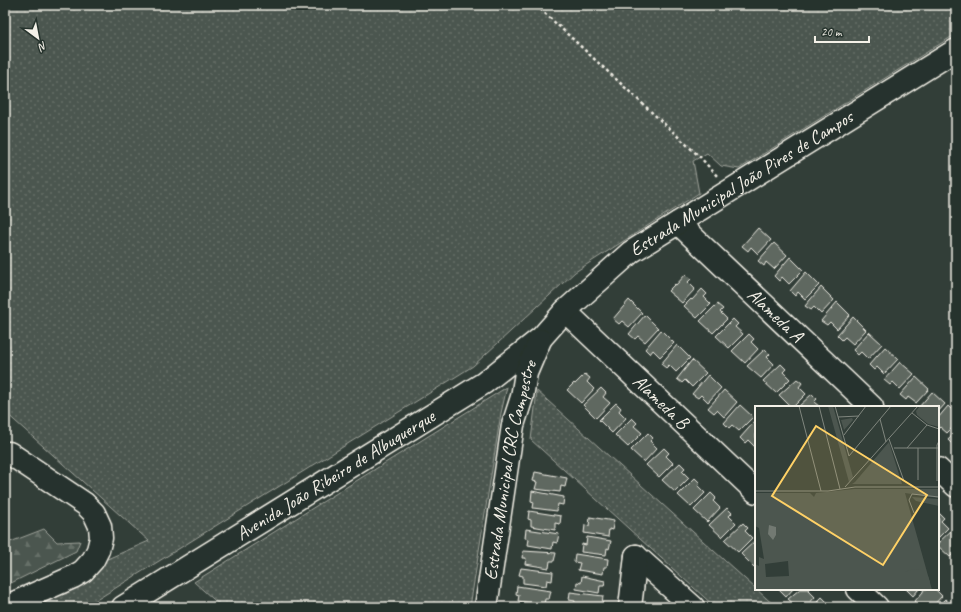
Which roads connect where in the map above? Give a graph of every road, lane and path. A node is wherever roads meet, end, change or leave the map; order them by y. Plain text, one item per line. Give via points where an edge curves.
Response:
1 (536, 5) edge
2 (956, 50) edge
3 (729, 190) junction
4 (678, 223) junction
5 (565, 311) junction
6 (542, 337) junction
7 (871, 406) edge
8 (9, 453) dead end
9 (939, 470) edge
10 (956, 486) edge
11 (755, 491) edge
12 (859, 590) edge
13 (5, 607) edge
14 (123, 607) edge
15 (486, 607) edge
16 (630, 607) edge
17 (693, 607) edge
18 (877, 607) edge

1 - 3 path via 700,157
2 - 3 street, Estrada Municipal João Pires de Campos
3 - 4 street, Estrada Municipal João Pires de Campos
4 - 5 street, Estrada Municipal João Pires de Campos via 631,252
4 - 7 street, Alameda A
5 - 6 street, Estrada Municipal João Pires de Campos
5 - 11 street, Alameda B
6 - 14 street, Avenida João Ribeiro de Albuquerque via 484,383
6 - 15 street, Estrada Municipal CRC Campestre via 526,372 522,397 513,425
8 - 13 street via 86,504 100,526 101,538 93,560 83,571
9 - 10 street
12 - 18 street
16 - 17 street via 636,556

